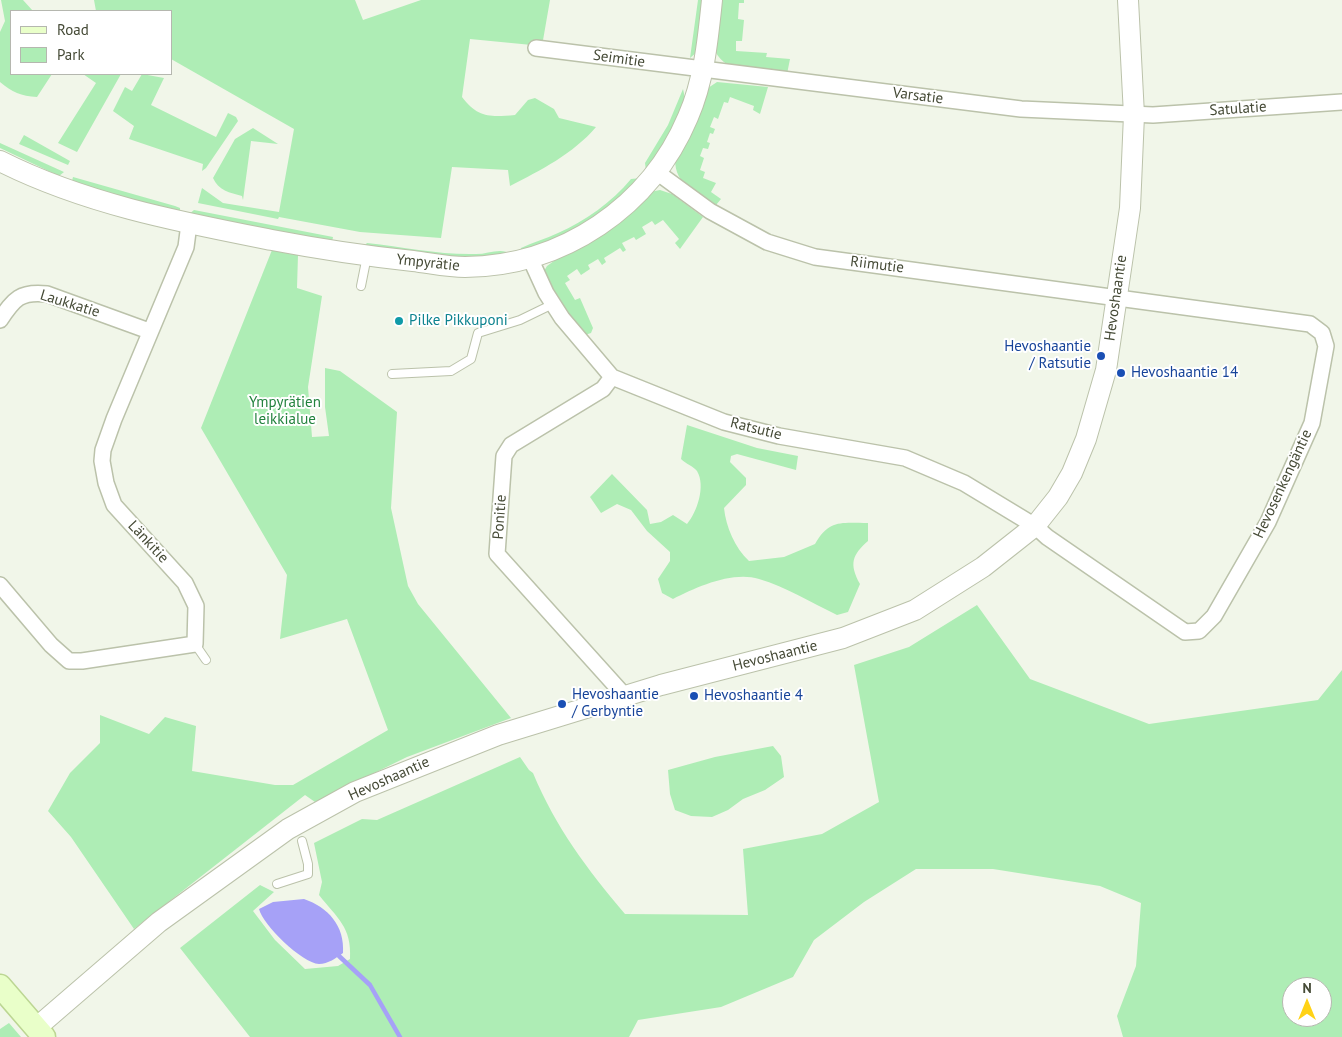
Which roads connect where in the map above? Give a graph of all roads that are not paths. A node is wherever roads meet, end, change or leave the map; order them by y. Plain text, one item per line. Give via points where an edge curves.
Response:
1 (712, 0) edge
2 (1128, 0) edge
3 (536, 48) dead end
4 (702, 70) junction
5 (1342, 102) edge
6 (1134, 115) junction
7 (0, 161) edge
8 (658, 173) junction
9 (189, 224) junction
10 (367, 256) junction
11 (530, 258) junction
12 (361, 286) dead end
13 (1116, 299) junction
14 (553, 304) junction
15 (0, 320) edge
16 (149, 330) junction
17 (392, 374) dead end
18 (612, 377) junction
19 (1035, 526) junction
20 (0, 585) edge
21 (195, 644) junction
22 (206, 660) dead end
23 (624, 695) junction
24 (302, 841) dead end
25 (278, 884) dead end
26 (0, 986) edge
27 (40, 1033) edge

1 - 4 street, Ympyrätie
2 - 6 street, Hevoshaantie
3 - 4 street, Seimitie
4 - 6 street, Varsatie via 1021,109
4 - 8 street, Ympyrätie via 689,116
5 - 6 street, Satulatie
6 - 13 street, Hevoshaantie via 1130,208
7 - 9 street, Ympyrätie via 61,188
8 - 11 street, Ympyrätie via 634,198 594,229
8 - 13 street, Riimutie via 710,211 767,242 815,257
9 - 10 street, Ympyrätie via 336,253
9 - 16 street, Länkitie via 186,247
10 - 11 street, Ympyrätie via 464,267
10 - 12 lane
11 - 14 street, Ratsutie
13 - 19 street, Hevoshaantie via 1106,370 1086,438 1072,473
13 - 19 street, Hevosenkengäntie via 1310,324 1322,333 1326,346 1312,423 1268,522 1214,616 1199,631 1185,632
14 - 17 lane via 520,320 478,333 471,359 451,371
14 - 18 street, Ratsutie
15 - 16 street, Laukkatie via 14,300 31,292 47,294
16 - 21 street, Länkitie via 106,442 102,461 114,505 185,583 196,606
18 - 19 street, Ratsutie via 724,422 779,436 905,458 964,483
18 - 23 street, Ponitie via 603,389 511,446 504,456 497,554
19 - 23 street, Hevoshaantie via 983,567 915,610 843,638
20 - 21 street via 69,662
21 - 22 lane
23 - 27 street, Hevoshaantie via 498,735 427,762 355,792 288,829 160,922
24 - 25 lane via 308,874
26 - 27 main road

